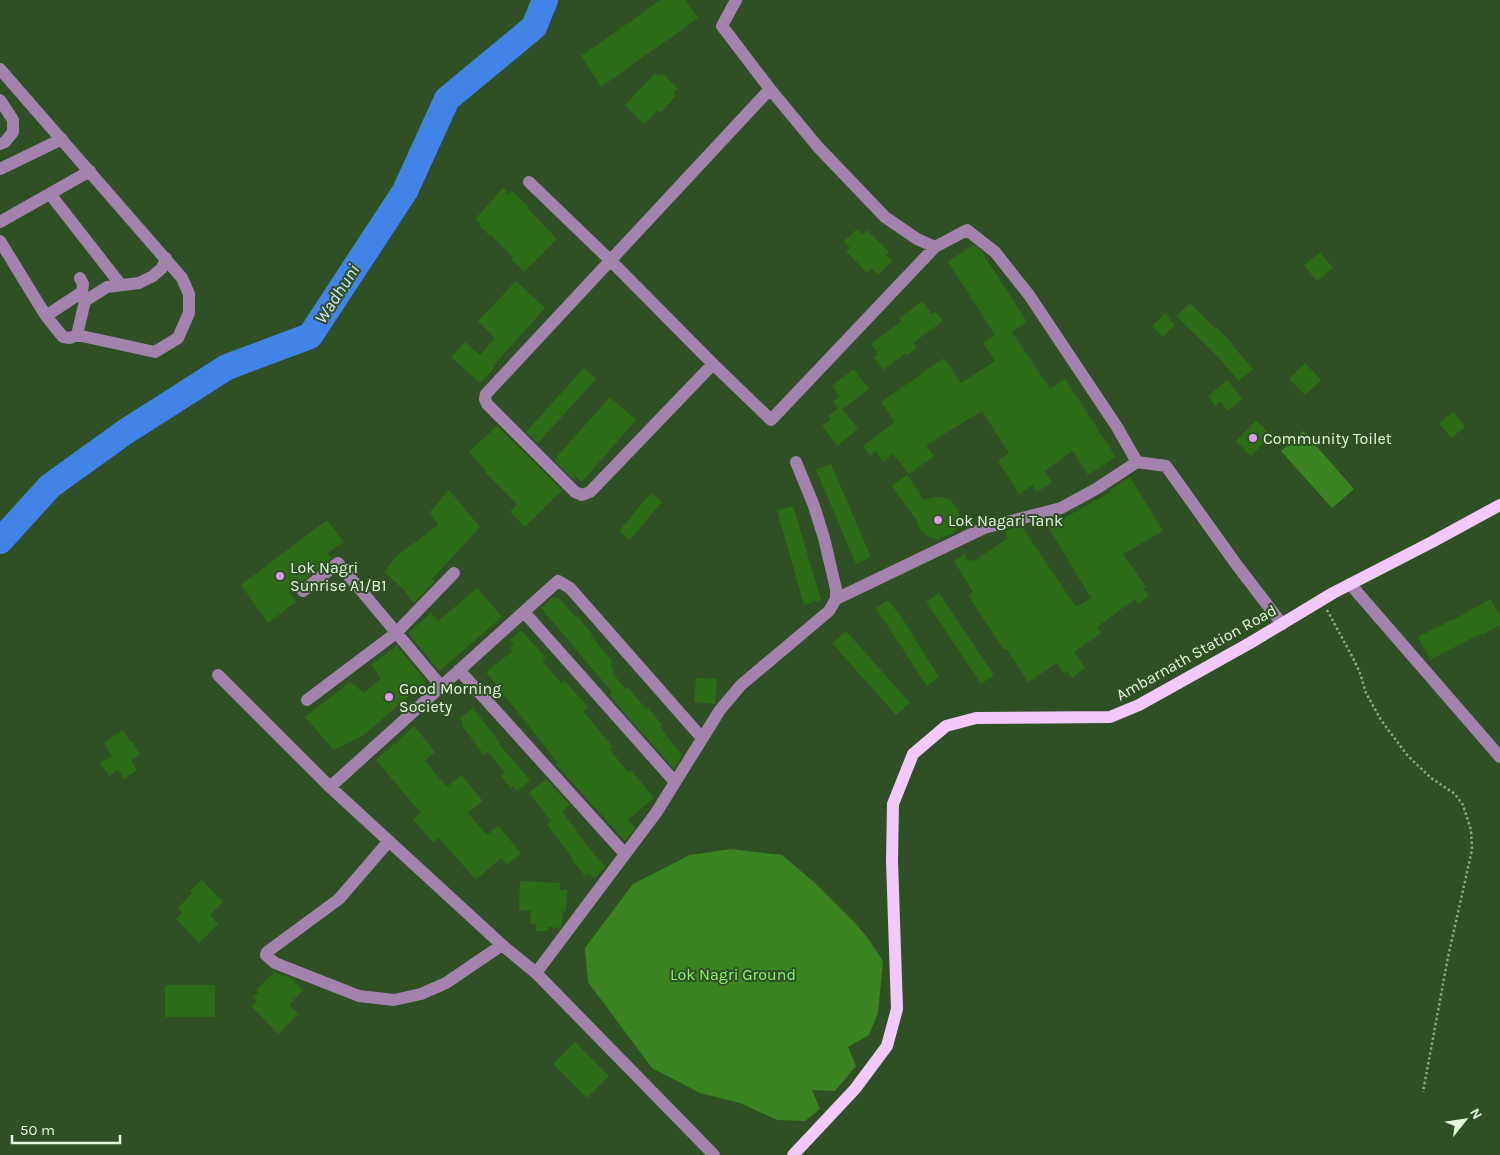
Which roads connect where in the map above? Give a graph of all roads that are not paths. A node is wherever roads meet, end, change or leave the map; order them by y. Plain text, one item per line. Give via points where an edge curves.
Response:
1 (736, 0) edge
2 (0, 68) edge
3 (770, 89) junction
4 (0, 100) edge
5 (62, 139) junction
6 (0, 144) edge
7 (0, 169) edge
8 (90, 171) junction
9 (529, 182) dead end
10 (50, 194) junction
11 (0, 222) edge
12 (0, 241) edge
13 (935, 247) junction
14 (166, 258) junction
15 (611, 261) junction
16 (80, 278) dead end
17 (121, 285) junction
18 (46, 316) junction
19 (77, 335) junction
20 (713, 364) junction
21 (796, 462) dead end
22 (1137, 462) junction
23 (1500, 505) edge
24 (454, 573) dead end
25 (1350, 584) junction
26 (303, 591) dead end
27 (836, 599) junction
28 (524, 612) junction
29 (1282, 624) junction
30 (396, 633) junction
31 (459, 670) junction
32 (218, 675) dead end
33 (441, 686) junction
34 (307, 700) dead end
35 (702, 738) junction
36 (1500, 757) edge
37 (676, 782) junction
38 (330, 788) junction
39 (389, 841) junction
40 (625, 854) junction
41 (502, 945) junction
42 (536, 973) junction
43 (714, 1155) edge
44 (793, 1155) edge

1 - 3 street via 722,26
2 - 5 street
3 - 13 street via 818,147 884,217
3 - 15 street
4 - 6 street via 13,120 13,132
5 - 7 street
5 - 8 street
8 - 10 street
8 - 14 street
9 - 15 street
10 - 11 street
10 - 17 street
12 - 18 street
13 - 20 street via 771,420
13 - 22 street via 967,230 995,252 1048,323
14 - 17 street via 162,268 153,276 139,283
14 - 19 street via 182,278 189,294 189,313 178,338 155,352
15 - 20 street
15 - 20 street via 485,398 575,492 582,495 590,492
16 - 18 street via 82,292
17 - 19 street via 106,287 85,301
18 - 19 street via 63,337
21 - 27 street via 824,538
22 - 27 street via 1061,508 984,528
22 - 29 street via 1166,466
23 - 25 main road, Ambarnath Station Road
24 - 30 street
25 - 29 main road, Ambarnath Station Road
25 - 36 street
26 - 30 street via 338,563
27 - 35 street via 829,611 741,685
28 - 31 street
28 - 35 street via 558,581 570,588
28 - 37 street
29 - 44 main road, Ambarnath Station Road via 1139,705 1110,717 976,718 946,726 913,754 892,804 897,1009 887,1046 856,1089
30 - 33 street
30 - 34 street
31 - 33 street
31 - 40 street
32 - 38 street
33 - 38 street
35 - 37 street
37 - 40 street
38 - 39 street
39 - 41 street
39 - 41 street via 339,899 267,952 268,958 359,996 394,1000 421,994 446,983
40 - 42 street
41 - 42 street
42 - 43 street

